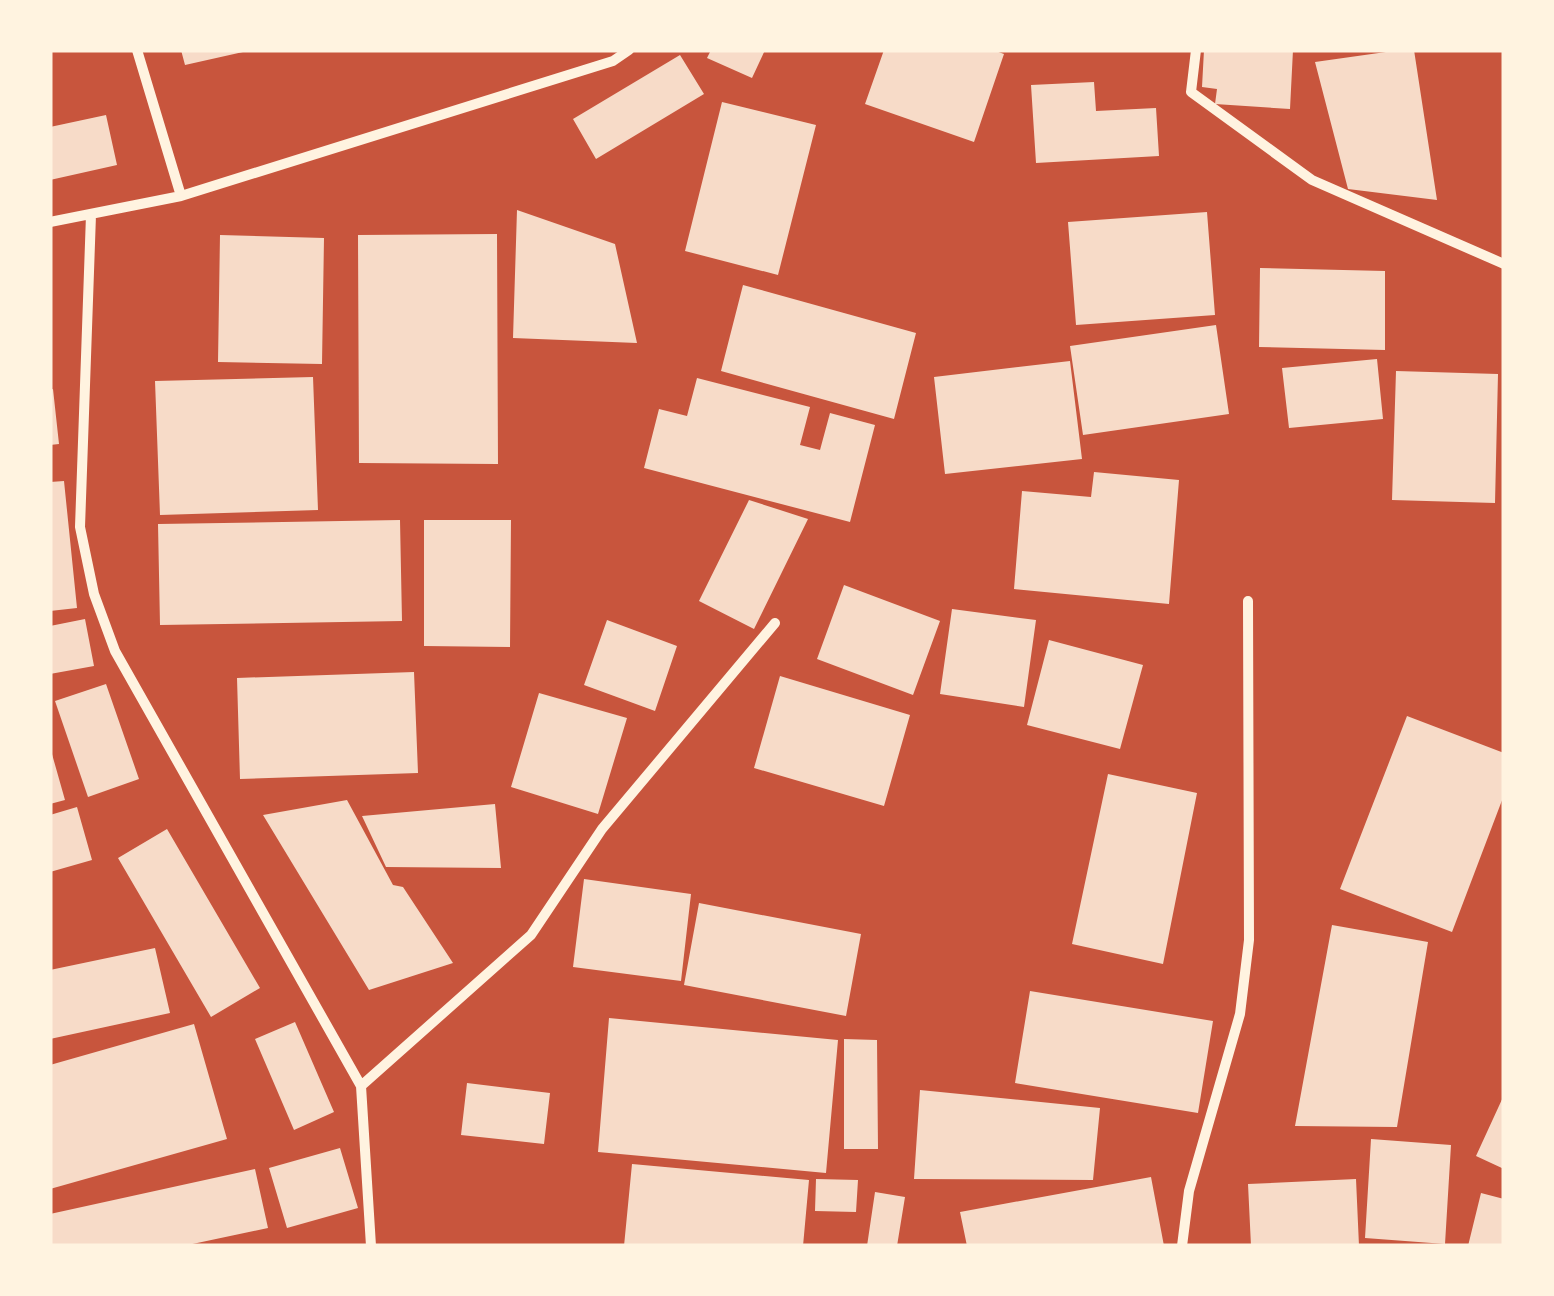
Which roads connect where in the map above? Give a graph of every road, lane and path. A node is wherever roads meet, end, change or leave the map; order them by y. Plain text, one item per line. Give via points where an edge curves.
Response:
1 (137, 50) edge
2 (630, 50) edge
3 (1196, 50) edge
4 (181, 196) junction
5 (90, 215) junction
6 (50, 222) edge
7 (1504, 264) edge
8 (1248, 601) dead end
9 (775, 623) dead end
10 (361, 1086) junction
11 (371, 1246) edge
12 (1182, 1246) edge

1 - 4 street
2 - 4 street via 613,61
3 - 7 street via 1191,92 1312,180
4 - 5 street
5 - 6 street
5 - 10 street via 80,527 94,594 115,651
8 - 12 street via 1248,940 1240,1014 1189,1191
9 - 10 street via 602,829 531,935
10 - 11 street

